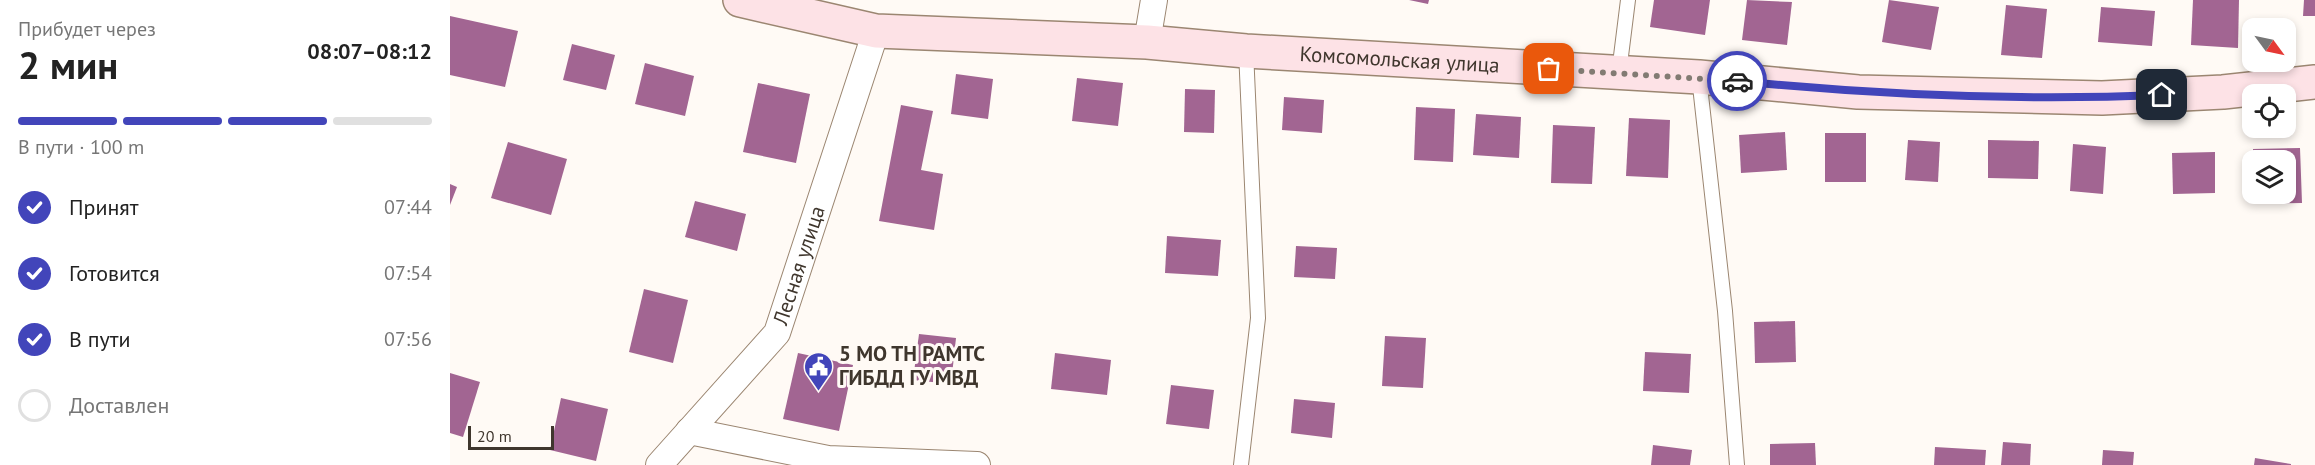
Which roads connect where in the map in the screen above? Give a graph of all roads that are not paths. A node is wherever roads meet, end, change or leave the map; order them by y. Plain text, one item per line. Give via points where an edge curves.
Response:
1 (740, 0) edge
2 (1154, 0) edge
3 (1628, 0) edge
4 (876, 31) junction
5 (1147, 42) junction
6 (1246, 51) junction
7 (1619, 72) junction
8 (1698, 77) junction
9 (2315, 82) edge
10 (689, 431) junction
11 (659, 465) edge
12 (977, 465) edge
13 (1241, 465) edge
14 (1737, 465) edge

1 - 4 main road, Комсомольская улица
2 - 5 street
3 - 7 lane
4 - 5 main road, Комсомольская улица
4 - 10 street, Лесная улица via 777,333
5 - 6 main road, Комсомольская улица
6 - 7 main road, Комсомольская улица
6 - 13 lane via 1258,318
7 - 8 main road, Комсомольская улица
8 - 9 main road, Комсомольская улица via 1858,92 2102,98 2223,92
8 - 14 lane via 1725,311
10 - 11 street, Лесная улица
10 - 12 street via 828,459

